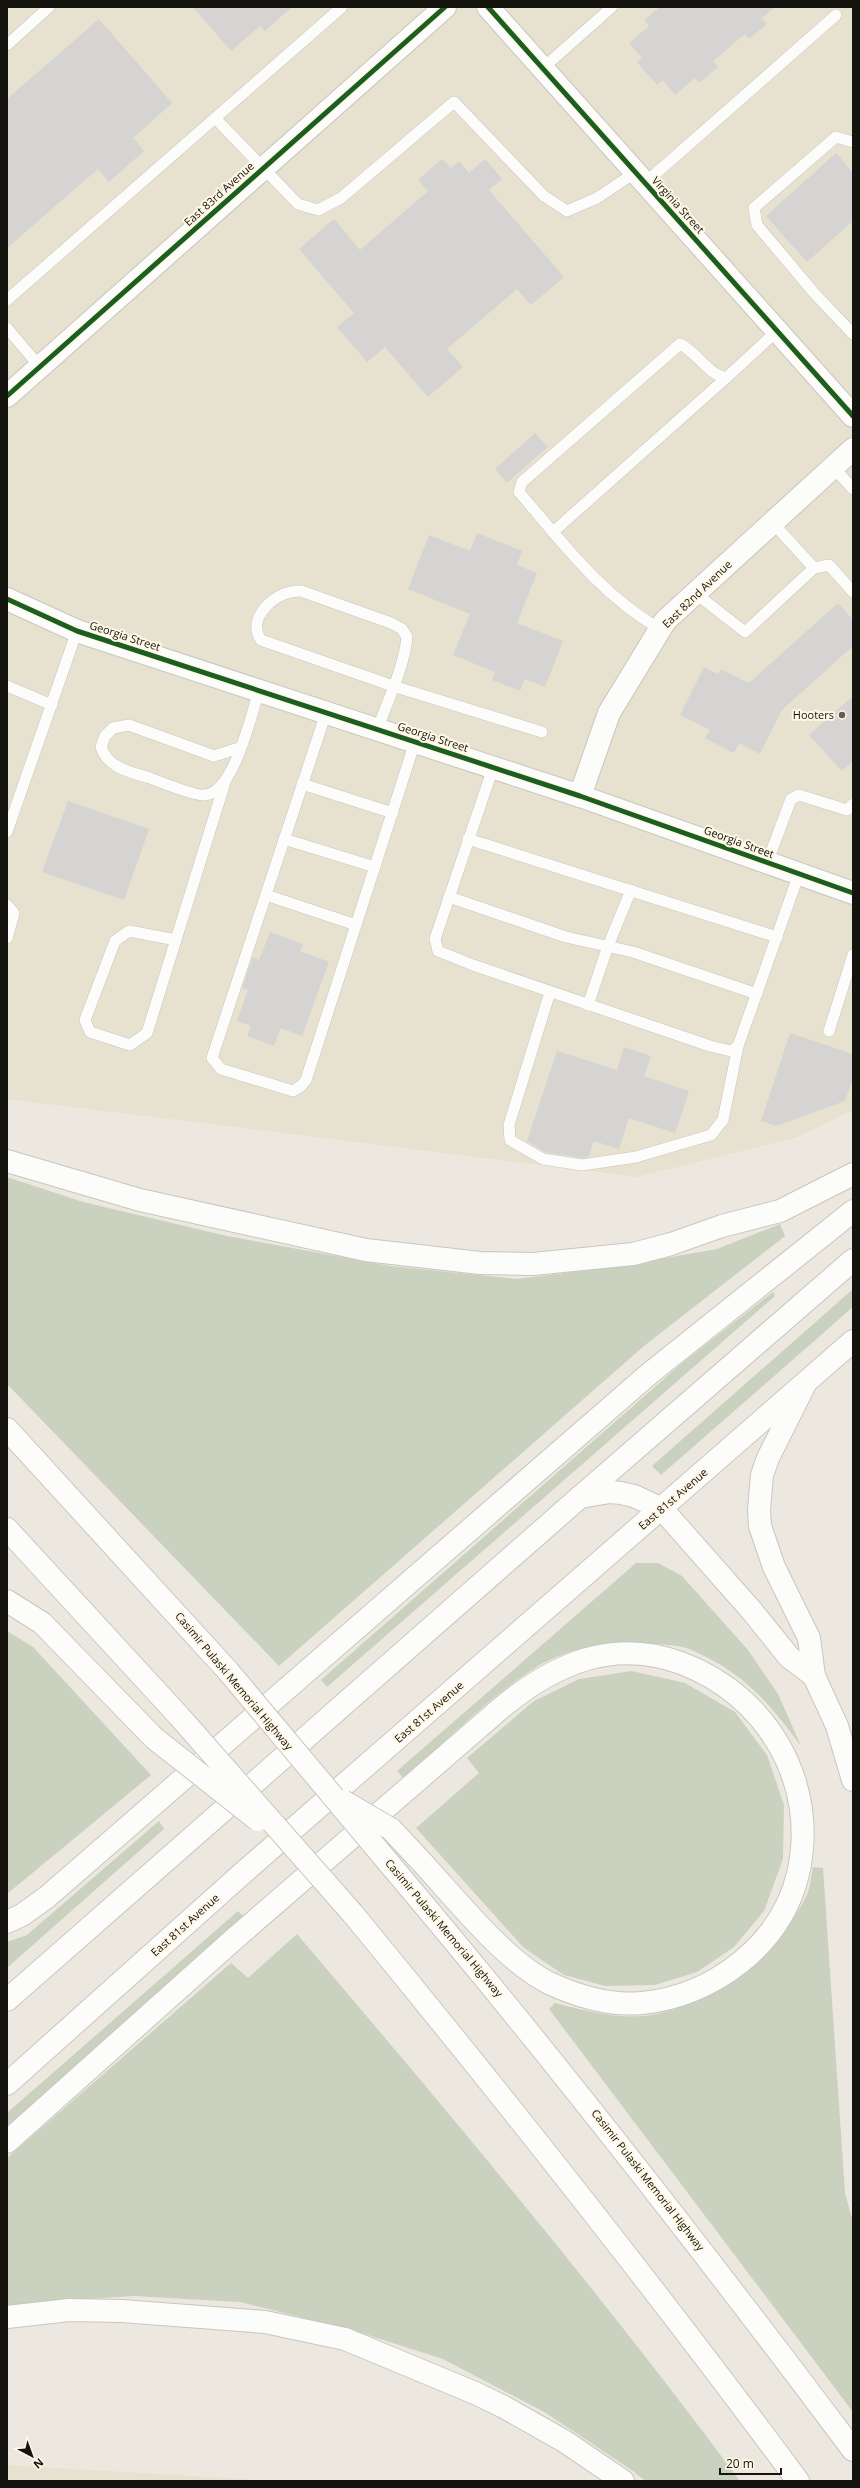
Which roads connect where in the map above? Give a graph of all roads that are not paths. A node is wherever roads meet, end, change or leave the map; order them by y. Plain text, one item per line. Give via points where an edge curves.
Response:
1 (49, 7) edge
2 (342, 7) edge
3 (444, 7) edge
4 (488, 7) edge
5 (612, 7) edge
6 (836, 15) dead end
7 (7, 45) edge
8 (543, 68) junction
9 (215, 118) junction
10 (853, 142) edge
11 (262, 169) junction
12 (641, 178) junction
13 (7, 300) edge
14 (7, 328) edge
15 (777, 331) junction
16 (853, 334) edge
17 (40, 367) junction
18 (726, 378) junction
19 (7, 396) edge
20 (853, 416) edge
21 (853, 450) edge
22 (834, 468) junction
23 (853, 489) edge
24 (773, 523) junction
25 (553, 532) junction
26 (814, 568) junction
27 (853, 592) edge
28 (695, 593) junction
29 (7, 599) edge
30 (660, 629) junction
31 (77, 631) junction
32 (7, 686) edge
33 (393, 686) junction
34 (259, 691) junction
35 (52, 705) junction
36 (326, 713) junction
37 (378, 730) junction
38 (542, 732) dead end
39 (416, 742) junction
40 (239, 748) junction
41 (493, 768) junction
42 (225, 782) junction
43 (302, 784) junction
44 (580, 796) junction
45 (851, 809) edge
46 (393, 813) junction
47 (7, 832) edge
48 (284, 839) junction
49 (468, 839) junction
50 (767, 863) junction
51 (375, 868) junction
52 (799, 874) junction
53 (631, 890) junction
54 (853, 893) edge
55 (266, 895) junction
56 (449, 897) junction
57 (9, 912) edge
58 (356, 925) junction
59 (777, 937) junction
60 (7, 938) edge
61 (176, 940) junction
62 (608, 946) junction
63 (853, 955) edge
64 (550, 992) junction
65 (757, 994) junction
66 (588, 1005) junction
67 (829, 1031) dead end
68 (738, 1046) junction
69 (7, 1161) edge
70 (853, 1174) edge
71 (853, 1211) edge
72 (853, 1260) edge
73 (853, 1341) edge
74 (805, 1384) junction
75 (7, 1429) edge
76 (580, 1497) junction
77 (662, 1509) junction
78 (7, 1529) edge
79 (7, 1601) edge
80 (814, 1676) junction
81 (853, 1780) edge
82 (328, 1793) junction
83 (303, 1855) junction
84 (7, 1922) edge
85 (7, 2000) edge
86 (7, 2084) edge
87 (7, 2142) edge
88 (7, 2317) edge
89 (853, 2450) edge
90 (623, 2481) edge
91 (798, 2481) edge

1 - 7 lane
2 - 9 lane
3 - 11 main road, East 83rd Avenue
4 - 8 main road, Virginia Street
5 - 8 lane
6 - 12 lane
8 - 12 main road, Virginia Street
9 - 11 lane
9 - 13 lane
10 - 16 lane via 836,137 754,208 757,225 815,294
11 - 12 lane via 298,204 318,210 341,198 454,102 544,196 567,211
11 - 17 main road, East 83rd Avenue
12 - 15 main road, Virginia Street
14 - 17 lane
15 - 18 lane
15 - 20 main road, Virginia Street
17 - 19 main road, East 83rd Avenue
18 - 25 lane
18 - 25 lane via 715,375 690,349 680,344 522,482 519,492
21 - 22 main road, East 82nd Avenue
22 - 23 lane
22 - 24 main road, East 82nd Avenue
24 - 26 lane
24 - 28 main road, East 82nd Avenue
25 - 30 lane via 594,579 639,617
26 - 27 lane via 829,565
26 - 28 lane via 744,632
28 - 30 main road, East 82nd Avenue
29 - 31 main road, Georgia Street
30 - 44 main road, East 82nd Avenue via 609,713
31 - 34 main road, Georgia Street
31 - 35 lane
32 - 35 lane
33 - 33 lane via 406,648 407,637 402,629 301,591 293,590 261,610 256,628 261,640
33 - 37 lane
33 - 38 lane
34 - 36 main road, Georgia Street
34 - 40 lane
35 - 47 lane
36 - 37 main road, Georgia Street
36 - 43 lane
37 - 39 main road, Georgia Street
39 - 41 main road, Georgia Street
39 - 46 lane
40 - 42 lane
40 - 42 lane via 214,756 129,725 113,728 105,736 101,747 104,757 122,770 205,796 219,790
41 - 44 main road, Georgia Street
41 - 49 lane
42 - 61 lane
43 - 46 lane
43 - 48 lane
44 - 50 main road, Georgia Street
45 - 50 lane via 799,795 791,799
46 - 51 lane
48 - 51 lane
48 - 55 lane
49 - 53 lane
49 - 56 lane
50 - 52 main road, Georgia Street
51 - 58 lane
52 - 54 main road, Georgia Street
52 - 59 lane
53 - 59 lane
53 - 62 lane
55 - 58 lane
55 - 58 lane via 212,1058 221,1069 293,1091 301,1086 306,1080
56 - 62 lane via 566,937
56 - 64 lane via 435,939 438,951
57 - 60 lane
59 - 65 lane
61 - 61 lane via 147,1033 130,1045 90,1032 85,1020 115,941 130,931
62 - 65 lane
62 - 66 lane
63 - 67 lane
64 - 66 lane
64 - 68 lane via 509,1125 510,1140 543,1159 582,1164 636,1158 711,1135 722,1120
65 - 68 lane
66 - 68 lane via 710,1046 731,1050
69 - 70 main road via 140,1200 366,1250 480,1263 533,1264 633,1254 671,1244 722,1226 780,1211
71 - 84 main road via 649,1374 48,1897
72 - 76 main road
73 - 74 main road, East 81st Avenue
74 - 77 main road, East 81st Avenue
74 - 80 main road via 768,1458 762,1475 759,1510 760,1526 768,1553 810,1638
75 - 82 main road, Casimir Pulaski Memorial Highway, bridge via 228,1671
76 - 77 main road via 610,1492 621,1493
76 - 85 main road
77 - 80 main road via 752,1610 789,1657
77 - 86 main road, East 81st Avenue via 244,1872
78 - 83 main road, bridge
79 - 83 main road, bridge via 42,1623 154,1738
80 - 81 main road via 837,1726
82 - 87 main road, bridge via 391,1829 519,1964 548,1982 582,1996 605,2001 640,2004 678,1996 710,1984 734,1968 771,1930 788,1901 798,1873 802,1817 799,1791 779,1742 744,1700 722,1682 670,1659 605,1655 576,1661 527,1686 500,1708 239,1935
82 - 89 main road, Casimir Pulaski Memorial Highway, bridge via 586,2100 703,2250
83 - 91 main road, bridge via 472,2059 608,2231
88 - 90 main road via 69,2310 122,2311 265,2322 345,2339 504,2407 564,2441

